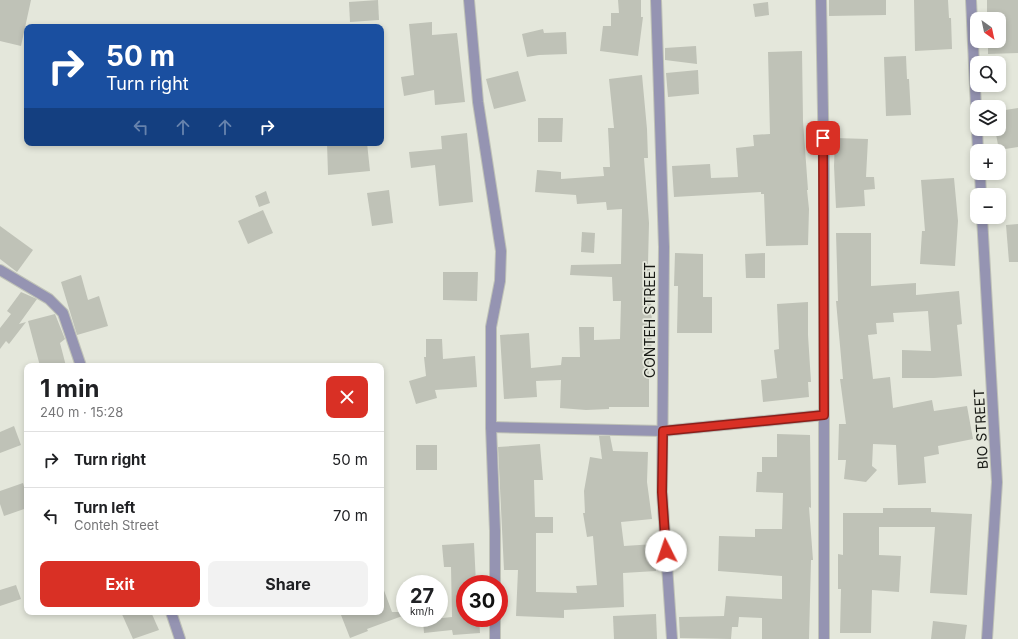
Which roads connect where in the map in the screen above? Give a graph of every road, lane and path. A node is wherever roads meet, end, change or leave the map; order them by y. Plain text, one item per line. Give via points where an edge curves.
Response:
1 (469, 0) edge
2 (656, 0) edge
3 (821, 0) edge
4 (971, 0) edge
5 (978, 144) edge
6 (982, 224) edge
7 (0, 270) edge
8 (80, 363) edge
9 (824, 415) junction
10 (491, 427) junction
11 (663, 431) junction
12 (495, 575) edge
13 (172, 615) edge
14 (495, 627) edge
15 (180, 639) edge
16 (495, 639) edge
17 (672, 639) edge
18 (824, 639) edge
19 (988, 639) edge

1 - 10 street via 478,102 502,251 500,281 491,327
2 - 11 street, CONTEH STREET via 664,248
3 - 9 street
4 - 5 street
6 - 19 street, BIO STREET via 997,482
7 - 8 street via 49,299 63,313
9 - 11 street
9 - 18 street
10 - 11 street
10 - 12 street
11 - 17 street, CONTEH STREET via 662,492
13 - 15 street
14 - 16 street

